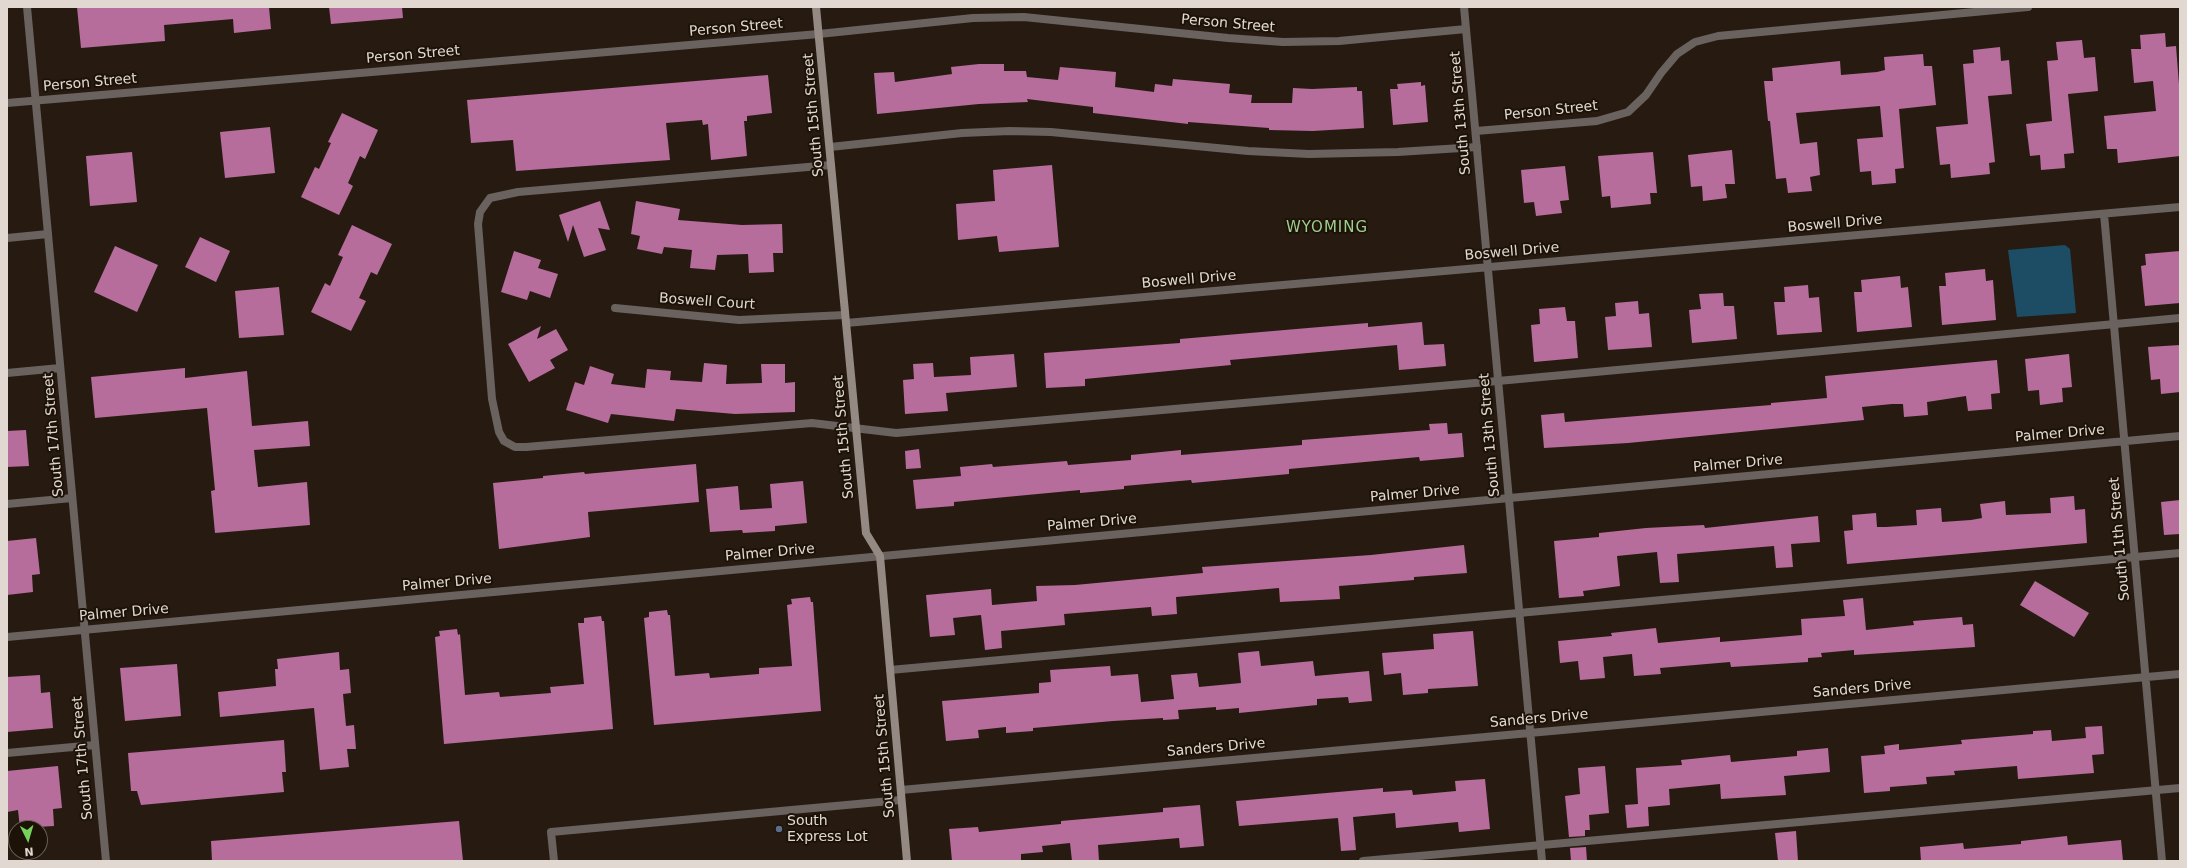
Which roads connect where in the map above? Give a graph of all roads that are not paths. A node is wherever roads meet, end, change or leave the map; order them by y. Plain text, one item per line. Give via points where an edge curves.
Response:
1 (27, 7) edge
2 (816, 7) edge
3 (1464, 7) edge
4 (2028, 7) edge
5 (1466, 29) junction
6 (819, 34) junction
7 (36, 100) junction
8 (7, 103) edge
9 (1476, 132) junction
10 (830, 147) junction
11 (1477, 148) junction
12 (831, 165) junction
13 (2180, 207) edge
14 (2104, 214) junction
15 (48, 234) junction
16 (7, 238) edge
17 (1488, 267) junction
18 (614, 308) dead end
19 (2180, 318) edge
20 (846, 319) junction
21 (2113, 324) junction
22 (60, 368) junction
23 (7, 373) edge
24 (1498, 381) junction
25 (856, 428) junction
26 (2180, 436) edge
27 (2124, 441) junction
28 (72, 498) junction
29 (1509, 498) junction
30 (7, 504) edge
31 (2180, 553) edge
32 (880, 556) junction
33 (2134, 558) junction
34 (1519, 613) junction
35 (84, 630) junction
36 (7, 637) edge
37 (890, 670) junction
38 (2180, 674) edge
39 (2145, 677) junction
40 (1530, 733) junction
41 (95, 745) junction
42 (7, 753) edge
43 (2180, 788) edge
44 (901, 790) junction
45 (2155, 790) junction
46 (902, 800) junction
47 (1540, 844) junction
48 (106, 861) edge
49 (554, 861) edge
50 (907, 861) edge
51 (1363, 861) edge
52 (1542, 861) edge
53 (2162, 861) edge

1 - 7 street, South 17th Street
2 - 6 main road, South 15th Street
3 - 5 street, South 13th Street
4 - 9 street, Person Street via 1718,36 1695,42 1676,54 1646,95 1628,112 1597,121
5 - 6 street, Person Street via 1339,41 1284,42 1024,16 973,18
5 - 9 street, South 13th Street
6 - 7 street, Person Street
6 - 10 main road, South 15th Street
7 - 8 street, Person Street
7 - 15 street, South 17th Street
9 - 11 street, South 13th Street
10 - 11 street via 962,133 1010,131 1051,132 1256,152 1309,154
10 - 12 main road, South 15th Street
11 - 17 street, South 13th Street
12 - 20 main road, South 15th Street
12 - 25 street via 518,192 490,198 480,212 478,224 492,399 499,432 504,441 515,447 812,423
13 - 14 street, Boswell Drive
14 - 17 street, Boswell Drive
14 - 21 street, South 11th Street
15 - 16 street
15 - 22 street, South 17th Street
17 - 20 street, Boswell Drive
17 - 24 street, South 13th Street
18 - 20 street, Boswell Court via 739,320
19 - 21 street
20 - 25 main road, South 15th Street
21 - 24 street
21 - 27 street, South 11th Street
22 - 23 street
22 - 28 street, South 17th Street
24 - 25 street via 896,433
24 - 29 street, South 13th Street
25 - 32 main road, South 15th Street via 866,533
26 - 27 street, Palmer Drive
27 - 29 street, Palmer Drive
27 - 33 street, South 11th Street
28 - 30 street
28 - 35 street, South 17th Street
29 - 32 street, Palmer Drive
29 - 34 street, South 13th Street
31 - 33 street
32 - 35 street, Palmer Drive
32 - 37 main road, South 15th Street
33 - 34 street
33 - 39 street, South 11th Street
34 - 37 street
34 - 40 street, South 13th Street
35 - 36 street, Palmer Drive
35 - 41 street, South 17th Street
37 - 44 main road, South 15th Street
38 - 39 street, Sanders Drive
39 - 40 street, Sanders Drive
39 - 45 street, South 11th Street
40 - 44 street, Sanders Drive
40 - 47 street, South 13th Street
41 - 42 street
41 - 48 street, South 17th Street
43 - 45 street
44 - 46 main road, South 15th Street
45 - 47 street
45 - 53 street, South 11th Street
46 - 49 street via 551,832
46 - 50 main road, South 15th Street
47 - 51 street
47 - 52 street, South 13th Street

